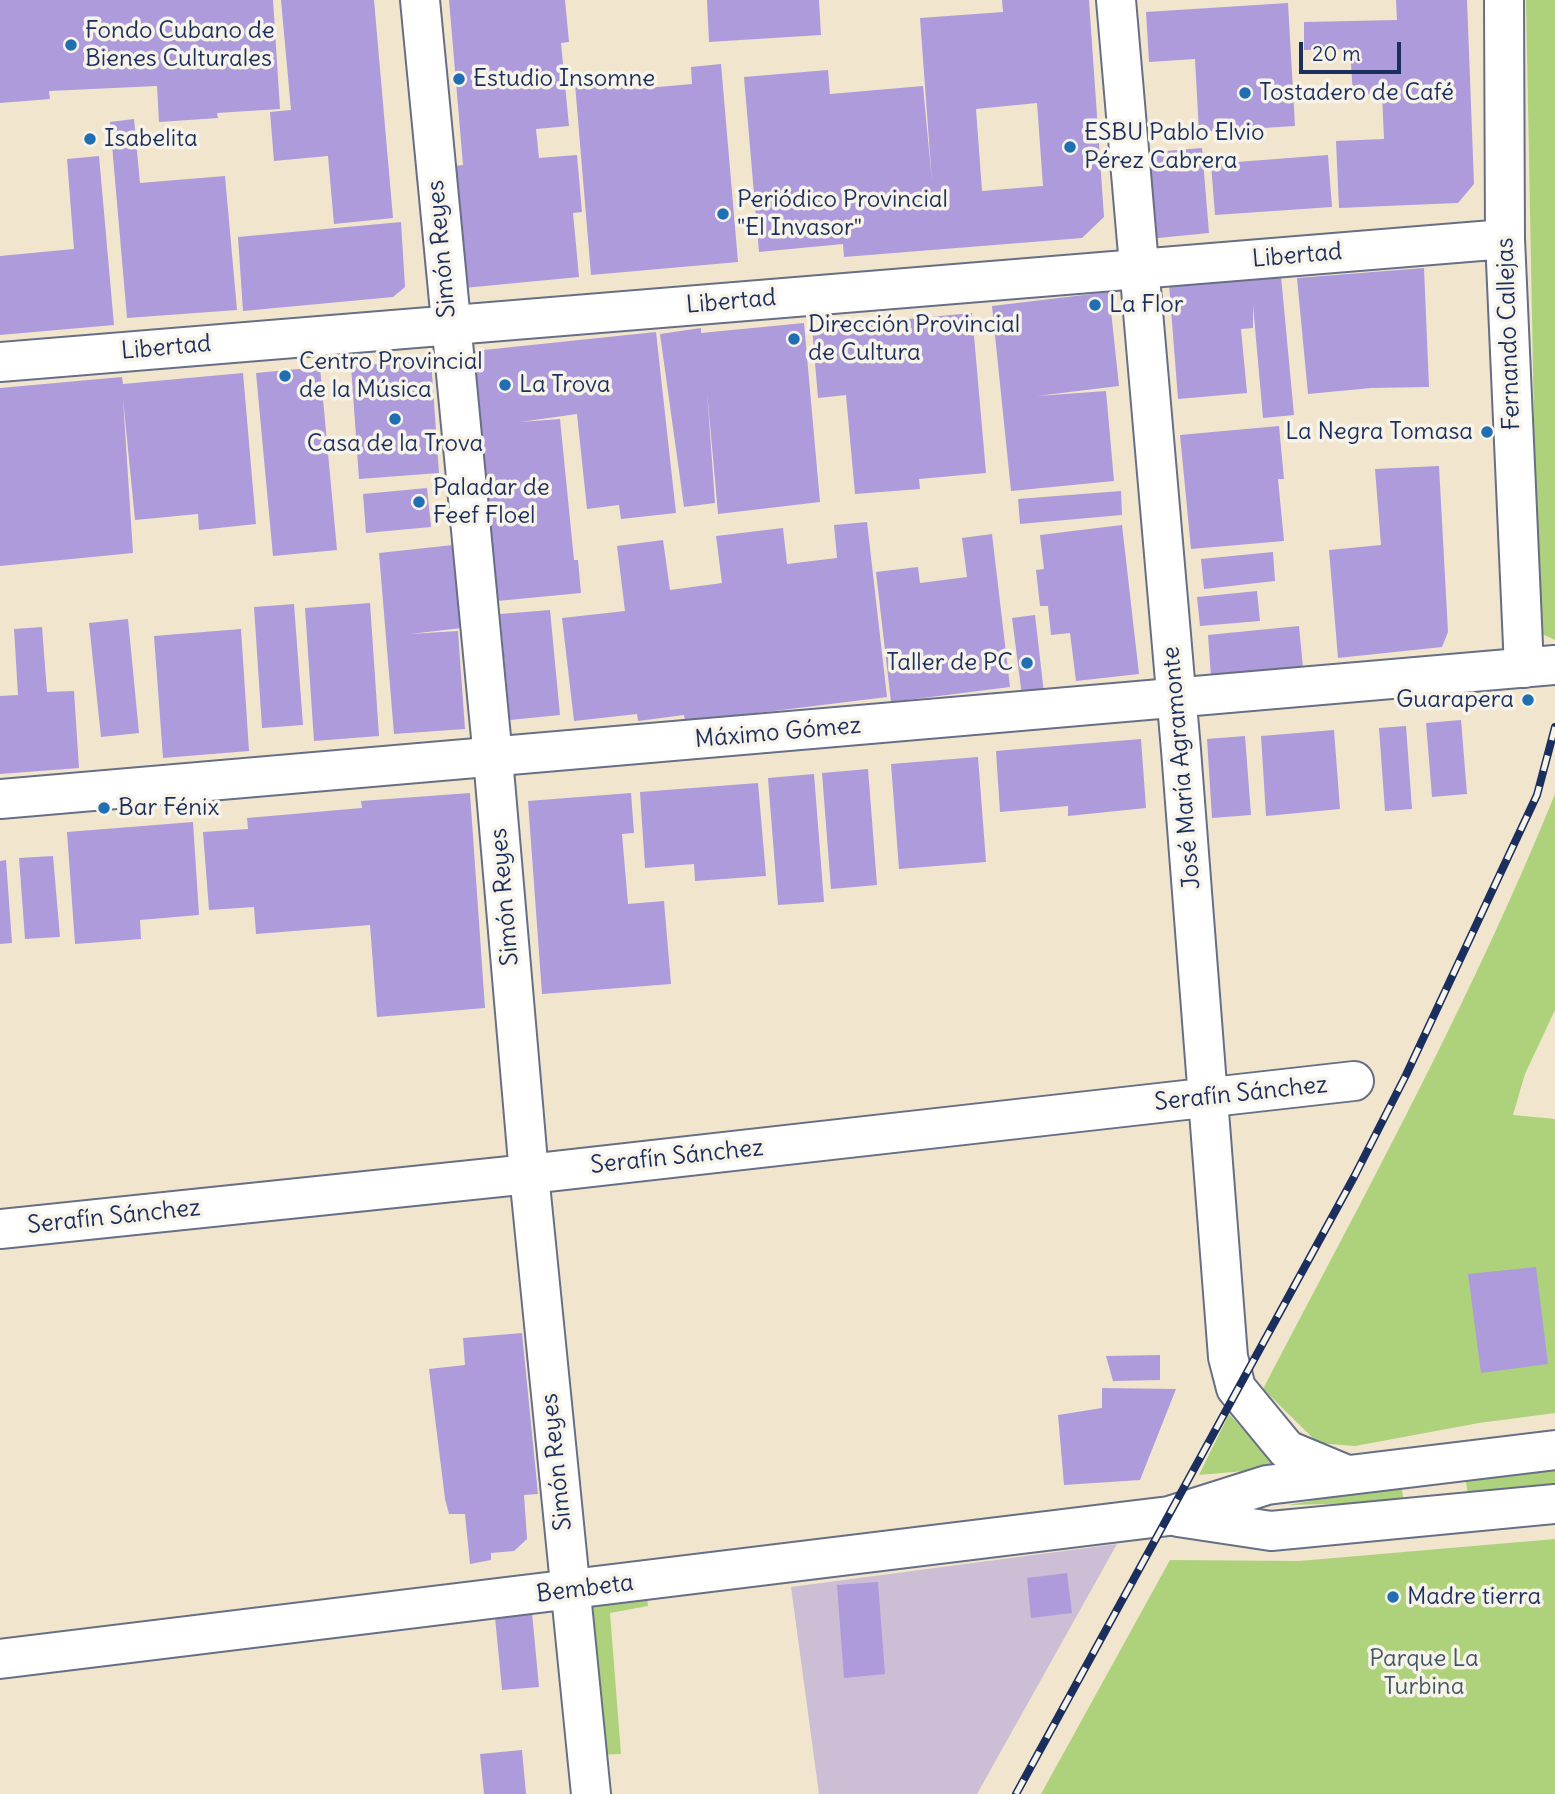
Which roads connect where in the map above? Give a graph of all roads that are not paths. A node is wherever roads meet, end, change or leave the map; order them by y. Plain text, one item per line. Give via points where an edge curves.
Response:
1 (420, 0) edge
2 (1116, 0) edge
3 (1504, 0) edge
4 (1505, 239) junction
5 (1140, 269) junction
6 (449, 325) junction
7 (0, 362) edge
8 (1540, 667) edge
9 (1177, 698) junction
10 (493, 758) junction
11 (0, 799) edge
12 (1354, 1082) dead end
13 (1209, 1097) junction
14 (529, 1174) junction
15 (0, 1229) edge
16 (1555, 1450) edge
17 (1349, 1476) junction
18 (1555, 1504) edge
19 (1170, 1516) junction
20 (570, 1591) junction
21 (0, 1659) edge
22 (591, 1794) edge

1 - 6 street, Simón Reyes
2 - 5 street, José María Agramonte
3 - 4 street, Fernando Callejas
4 - 5 street, Libertad
4 - 8 street, Fernando Callejas
5 - 6 street, Libertad
5 - 9 street, José María Agramonte
6 - 7 street, Libertad
6 - 10 street, Simón Reyes
8 - 9 street, Máximo Gómez
9 - 10 street, Máximo Gómez
9 - 13 street, José María Agramonte
10 - 11 street, Máximo Gómez
10 - 14 street, Simón Reyes
12 - 13 street, Serafín Sánchez
13 - 14 street, Serafín Sánchez
13 - 17 street, José María Agramonte via 1228,1357 1236,1388 1287,1450
14 - 15 street, Serafín Sánchez
14 - 20 street, Simón Reyes
16 - 17 street
17 - 19 street via 1267,1485
18 - 19 street via 1271,1531
19 - 20 street, Bembeta
20 - 21 street, Bembeta
20 - 22 street, Simón Reyes

